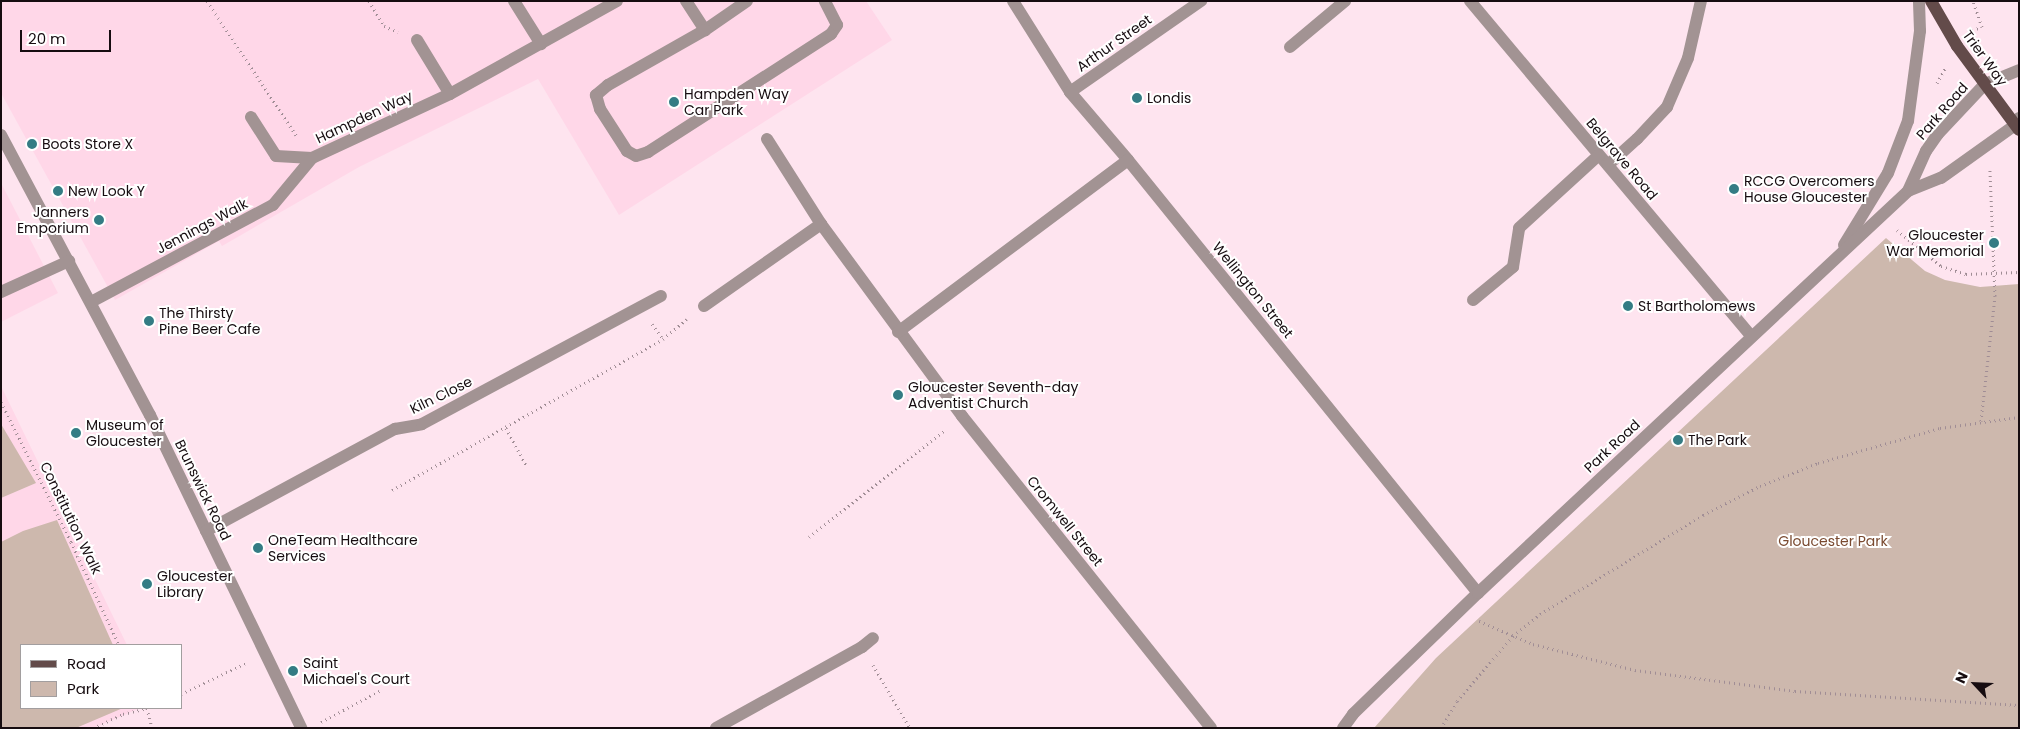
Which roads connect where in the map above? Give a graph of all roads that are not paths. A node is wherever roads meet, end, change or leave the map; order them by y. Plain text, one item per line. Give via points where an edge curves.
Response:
1 (514, 1) edge
2 (617, 1) edge
3 (686, 1) edge
4 (747, 1) edge
5 (825, 1) edge
6 (1013, 1) edge
7 (1201, 1) edge
8 (1345, 1) edge
9 (1470, 1) edge
10 (1701, 1) edge
11 (1919, 1) edge
12 (1931, 1) edge
13 (705, 30) junction
14 (417, 40) road end
15 (541, 44) junction
16 (1290, 48) dead end
17 (2019, 70) edge
18 (1985, 84) junction
19 (1070, 92) junction
20 (450, 94) junction
21 (251, 117) dead end
22 (2017, 124) edge
23 (1, 135) edge
24 (767, 139) dead end
25 (312, 158) junction
26 (1128, 160) junction
27 (1604, 160) junction
28 (1908, 192) junction
29 (820, 224) junction
30 (1834, 260) junction
31 (70, 261) junction
32 (1, 292) edge
33 (661, 296) dead end
34 (1473, 300) dead end
35 (91, 302) junction
36 (704, 306) road end
37 (898, 332) junction
38 (1751, 336) junction
39 (206, 531) junction
40 (1478, 593) junction
41 (873, 638) dead end
42 (736, 723) edge
43 (301, 728) edge
44 (716, 728) edge
45 (1211, 728) edge
46 (1343, 728) edge

1 - 15 street
2 - 15 street, Hampden Way
3 - 13 street
4 - 13 street
5 - 13 street via 837,25 831,34 648,152 636,156 627,151 600,109 596,95
6 - 19 street, Wellington Street
7 - 19 street, Arthur Street
8 - 16 street
9 - 27 street, Belgrave Road
10 - 27 street via 1688,58 1667,107 1637,139
11 - 30 street via 1920,31 1908,121 1888,172
12 - 18 main road, Trier Way via 1957,46
14 - 20 street
15 - 20 street, Hampden Way
17 - 18 street, Park Road
18 - 22 main road, Trier Way
18 - 28 street, Park Road via 1938,134 1926,151
19 - 26 street, Wellington Street
20 - 25 street, Hampden Way
21 - 25 street, Hampden Way via 276,156
22 - 28 street, Park Road via 1941,178
23 - 31 street, Brunswick Road
24 - 29 street, Cromwell Street
25 - 35 street, Jennings Walk via 273,205
26 - 37 street
26 - 40 street, Wellington Street
27 - 34 street via 1519,228 1513,267
27 - 38 street, Belgrave Road
28 - 30 street, Park Road
29 - 36 street
29 - 37 street, Cromwell Street
30 - 38 street, Park Road
31 - 32 street
31 - 35 street, Brunswick Road
33 - 39 street, Kiln Close via 422,424 395,429
35 - 39 street, Brunswick Road
37 - 45 street, Cromwell Street
38 - 40 street, Park Road
39 - 43 street, Brunswick Road
40 - 46 street, Park Road via 1353,714
41 - 42 street
42 - 44 street

